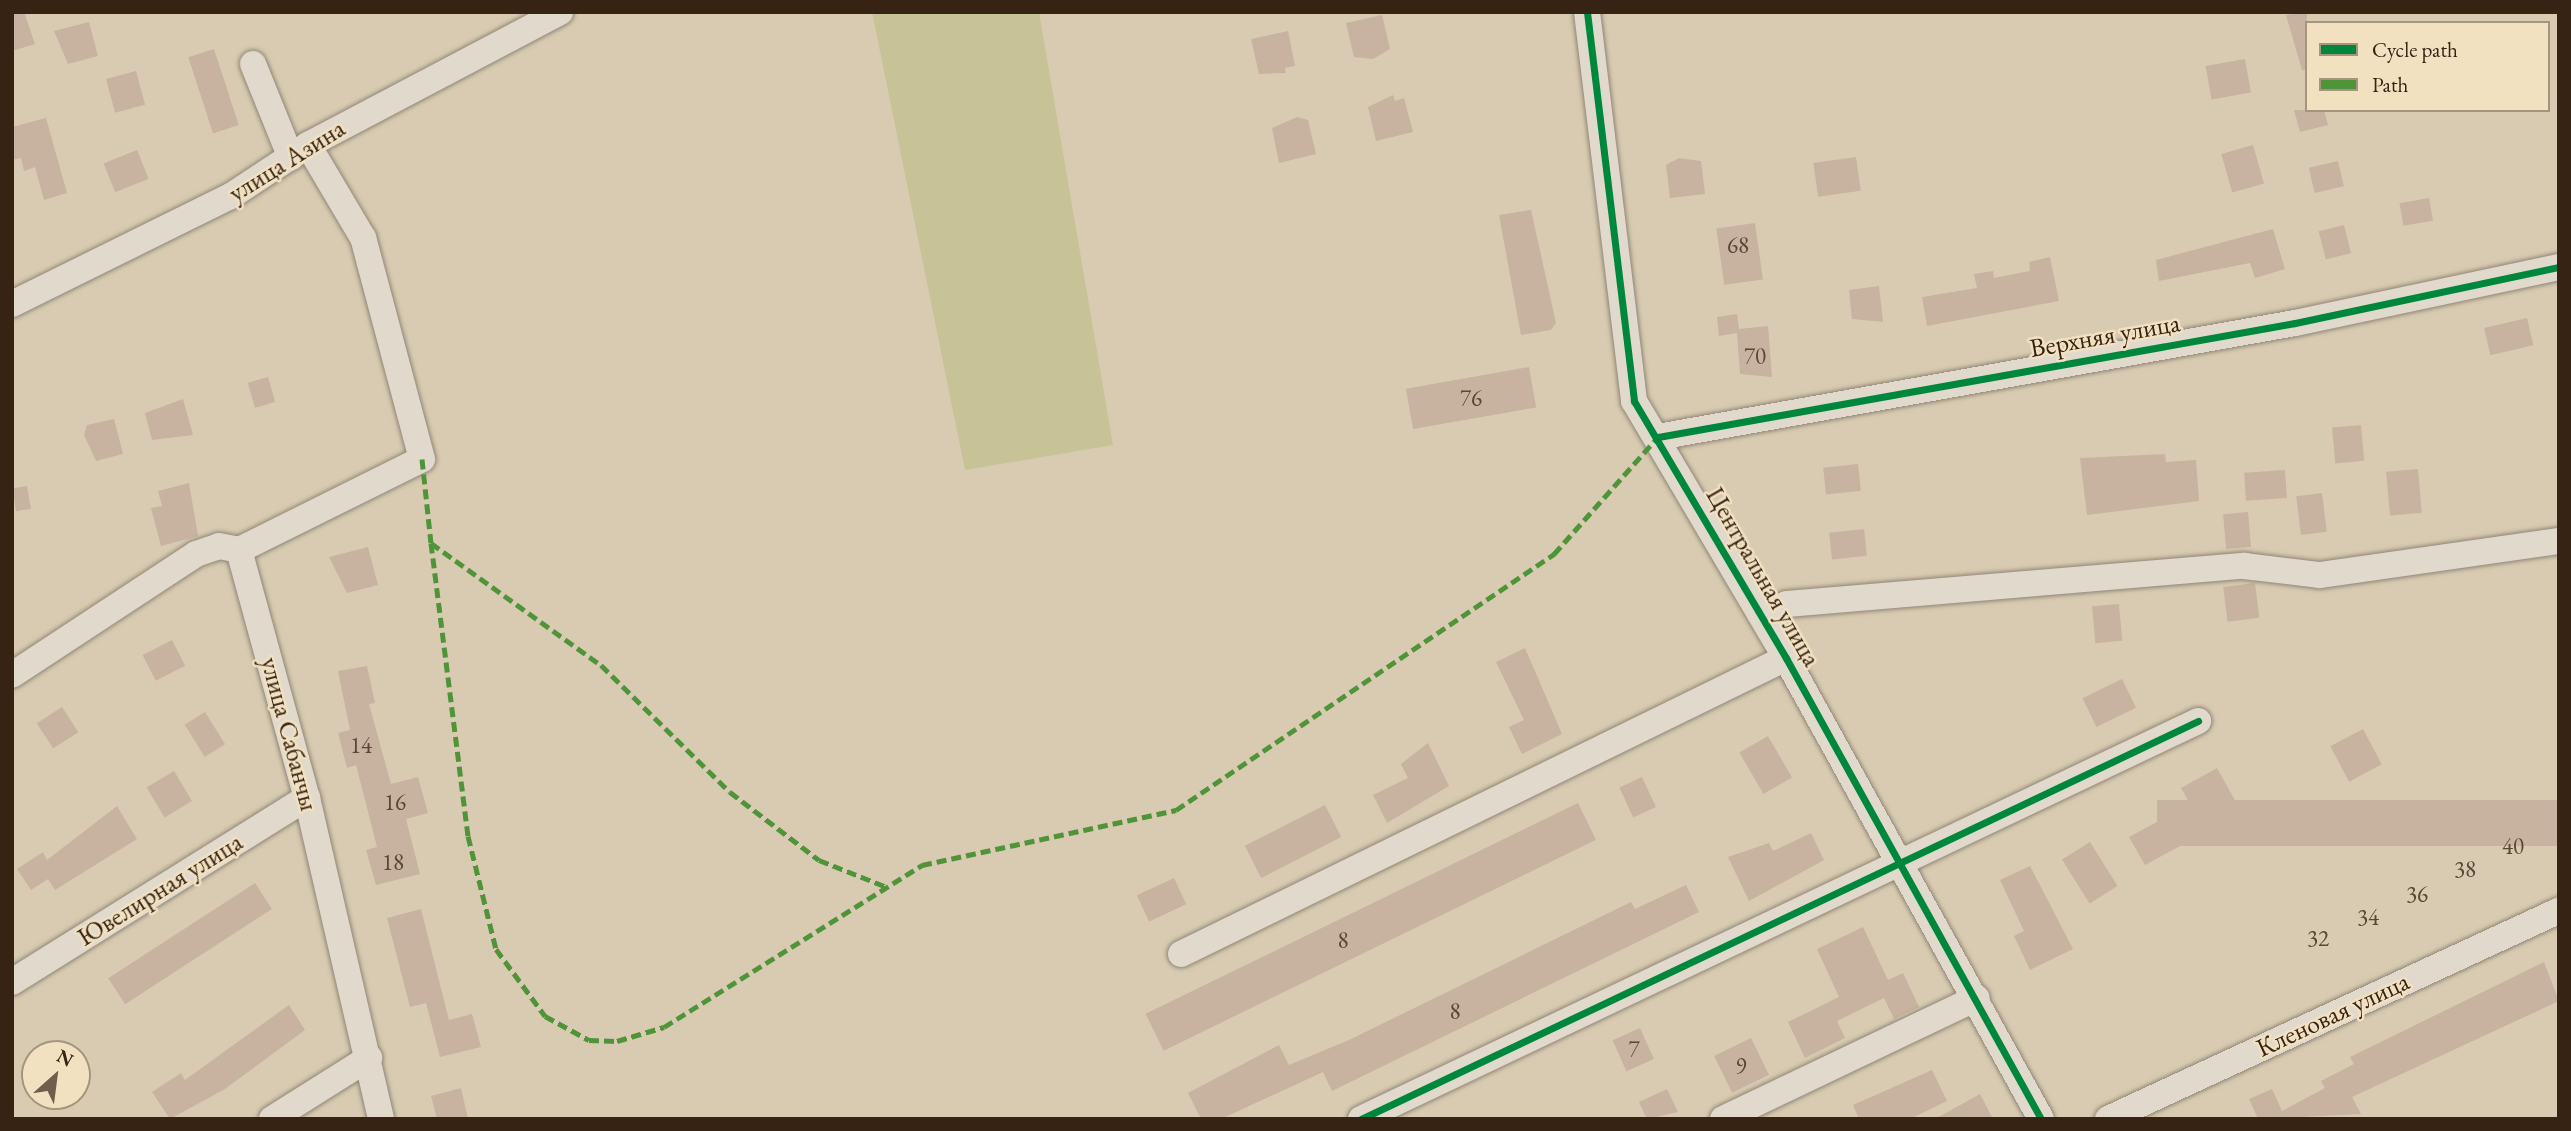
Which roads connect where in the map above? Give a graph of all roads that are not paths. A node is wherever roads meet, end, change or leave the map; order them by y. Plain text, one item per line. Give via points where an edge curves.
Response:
1 (560, 12) edge
2 (1587, 12) edge
3 (253, 64) dead end
4 (299, 151) junction
5 (2559, 267) edge
6 (12, 304) edge
7 (1658, 437) junction
8 (2559, 541) edge
9 (239, 550) junction
10 (1760, 614) junction
11 (1786, 658) junction
12 (12, 675) edge
13 (2198, 721) dead end
14 (307, 798) junction
15 (1899, 861) junction
16 (2559, 911) edge
17 (1181, 954) dead end
18 (12, 982) edge
19 (1977, 998) junction
20 (369, 1059) junction
21 (272, 1119) edge
22 (381, 1119) edge
23 (1361, 1119) edge
24 (1723, 1119) edge
25 (2041, 1119) edge
26 (2108, 1119) edge

1 - 4 street, улица Азина
2 - 7 street, Центральная улица via 1634,401
3 - 4 street
4 - 6 street, улица Азина via 231,196
4 - 9 street via 363,238 422,458
5 - 7 street, Верхняя улица via 2295,323
7 - 10 street, Центральная улица
8 - 10 street via 2320,575 2244,566 1787,604
9 - 12 street via 219,546 196,554
9 - 14 street, улица Сабанчы
10 - 11 street, Центральная улица
11 - 15 street, Центральная улица
11 - 17 street
13 - 15 street
14 - 18 street, Ювелирная улица
14 - 20 street, улица Сабанчы
15 - 19 street, Центральная улица
15 - 23 street
16 - 26 street, Кленовая улица
19 - 24 street
19 - 25 street, Центральная улица
20 - 21 street
20 - 22 street, улица Сабанчы

